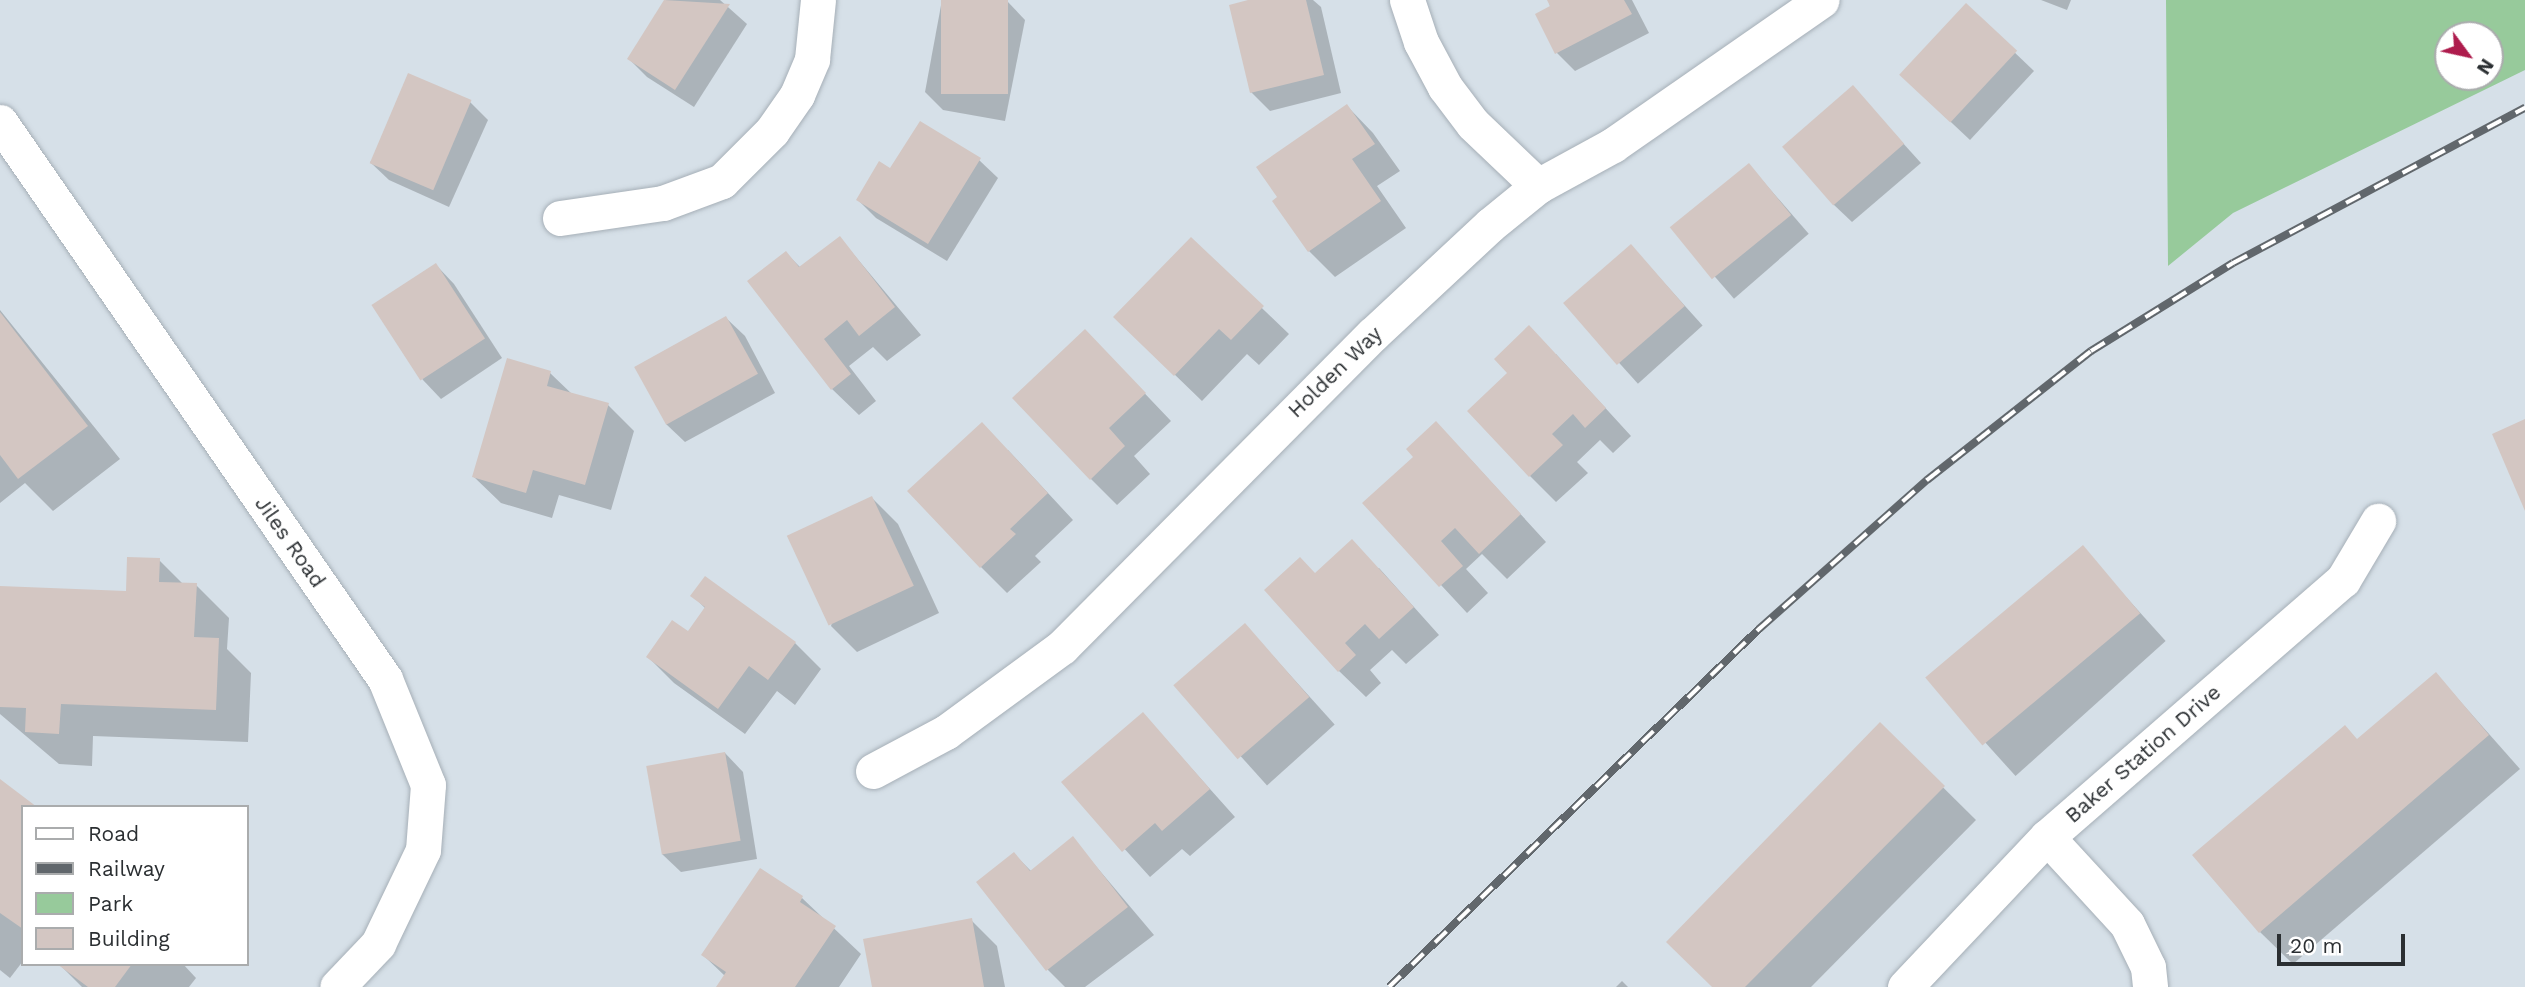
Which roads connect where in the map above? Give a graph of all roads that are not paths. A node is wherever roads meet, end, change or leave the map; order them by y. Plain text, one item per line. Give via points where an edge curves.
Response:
1 (818, 0) edge
2 (1407, 0) edge
3 (1822, 0) edge
4 (0, 122) edge
5 (1538, 186) junction
6 (560, 218) dead end
7 (2378, 521) dead end
8 (873, 771) dead end
9 (2046, 837) junction
10 (337, 987) edge
11 (1905, 987) edge
12 (2150, 987) edge

1 - 6 street via 812,59 797,95 772,131 722,181 663,203
2 - 5 street via 1421,42 1445,87 1473,124
3 - 5 street, Holden Way via 1613,145
4 - 10 street, Jiles Road via 385,679 428,785 423,850 378,944
5 - 8 street, Holden Way via 1372,335 1062,647 946,732
7 - 9 street, Baker Station Drive via 2343,580
9 - 11 street, Baker Station Drive
9 - 12 street via 2127,924 2148,967

